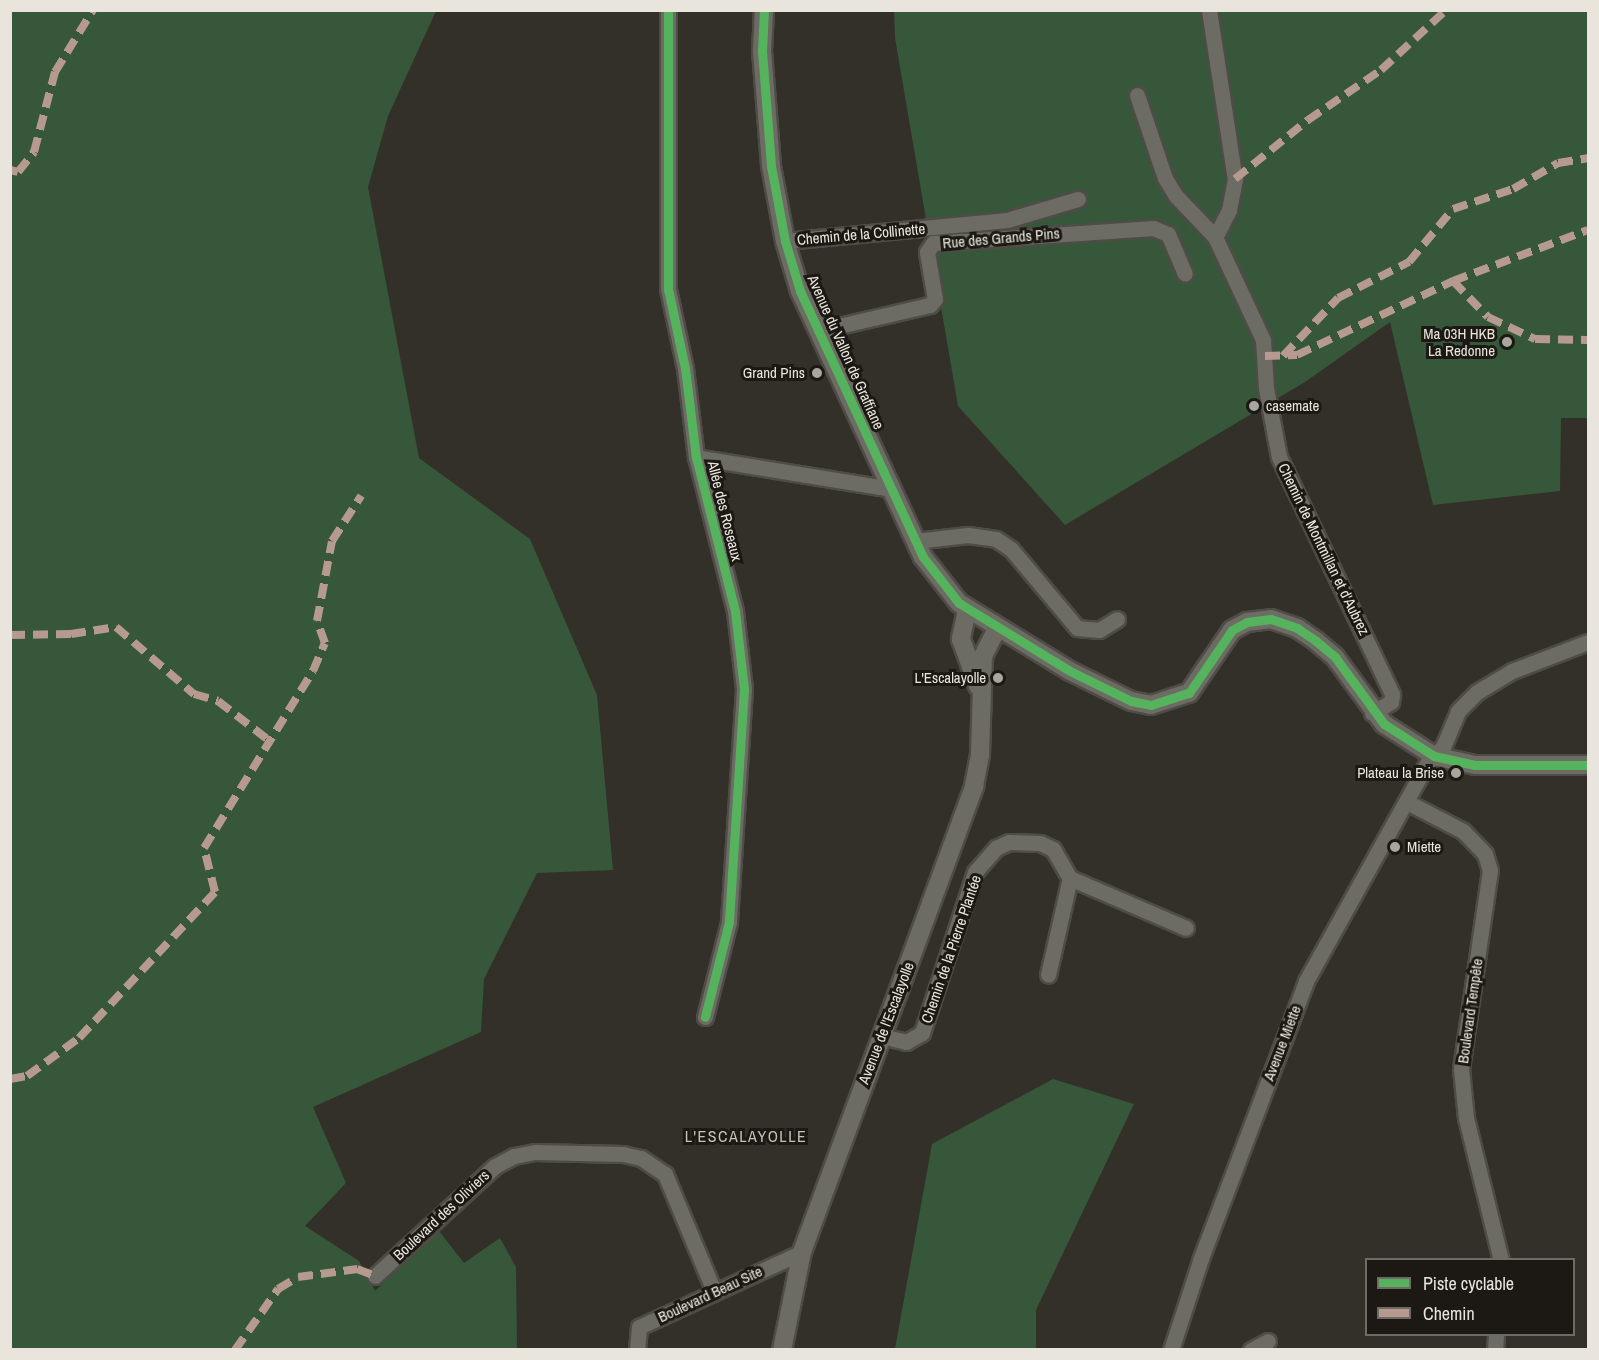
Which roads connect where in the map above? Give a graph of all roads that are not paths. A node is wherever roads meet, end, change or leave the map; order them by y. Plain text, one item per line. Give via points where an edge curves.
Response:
1 (668, 10) edge
2 (764, 10) edge
3 (1209, 10) edge
4 (1137, 94) dead end
5 (1078, 199) dead end
6 (1215, 237) junction
7 (785, 241) junction
8 (1185, 274) dead end
9 (817, 331) junction
10 (696, 457) junction
11 (891, 489) junction
12 (915, 541) junction
13 (967, 610) junction
14 (1118, 619) dead end
15 (997, 629) junction
16 (1588, 642) edge
17 (982, 696) junction
18 (1372, 713) junction
19 (1434, 756) junction
20 (1588, 765) edge
21 (1407, 802) junction
22 (1070, 878) junction
23 (1186, 928) dead end
24 (1048, 975) dead end
25 (705, 1017) dead end
26 (881, 1036) junction
27 (802, 1252) junction
28 (1501, 1258) edge
29 (375, 1276) dead end
30 (714, 1291) junction
31 (1268, 1341) dead end
32 (637, 1350) edge
33 (782, 1350) edge
34 (1170, 1350) edge
35 (1251, 1350) edge

1 - 10 street, Allée des Roseaux via 668,289 685,368
2 - 7 street, Avenue du Vallon de Graffiane via 767,125
3 - 6 street via 1235,179 1229,210
4 - 6 street, Chemin de Montmillan et d'Aubrez via 1165,178 1176,196
5 - 7 street, Chemin de la Collinette via 1007,220
6 - 18 street, Chemin de Montmillan et d'Aubrez via 1263,339 1266,388 1279,457 1392,694 1391,702
7 - 9 street, Avenue du Vallon de Graffiane
8 - 9 street, Rue des Grands Pins via 1172,239 1153,228 933,243 927,252 935,299 930,305
9 - 11 street, Avenue du Vallon de Graffiane
10 - 11 street
10 - 25 street, Allée des Roseaux via 735,611 744,689 729,922
11 - 12 street, Avenue du Vallon de Graffiane
12 - 13 street, Avenue du Vallon de Graffiane via 932,572
12 - 14 street via 968,535 996,539 1011,549 1077,628 1099,630
13 - 15 street, Avenue du Vallon de Graffiane
13 - 17 street, Avenue de l'Escalayolle via 961,639
15 - 17 street, Avenue de l'Escalayolle via 983,656
15 - 18 street, Avenue du Vallon de Graffiane via 1101,687 1151,705 1189,693 1232,630 1247,622 1271,619 1297,627 1335,657
16 - 19 street, Avenue Miette via 1512,671 1477,692 1458,711 1443,747
17 - 26 street, Avenue de l'Escalayolle via 980,755 974,786
18 - 19 street, Avenue du Vallon de Graffiane via 1398,736
19 - 20 street, Avenue du Vallon de Graffiane via 1475,765
19 - 21 street, Avenue Miette
21 - 28 street, Boulevard Tempête via 1463,831 1480,848 1490,870 1461,1069 1466,1118
21 - 34 street, Avenue Miette via 1306,981
22 - 23 street
22 - 24 street
22 - 26 street, Chemin de la Pierre Plantée via 1053,849 1040,843 1009,842 996,848 975,872 922,1033 906,1042
26 - 27 street, Avenue de l'Escalayolle
27 - 30 street, Boulevard Beau Site
27 - 33 street, Avenue de l'Escalayolle
29 - 30 street, Boulevard des Oliviers via 495,1166 514,1156 535,1152 623,1154 641,1158 666,1174
30 - 32 street, Boulevard Beau Site via 639,1327
31 - 35 street

